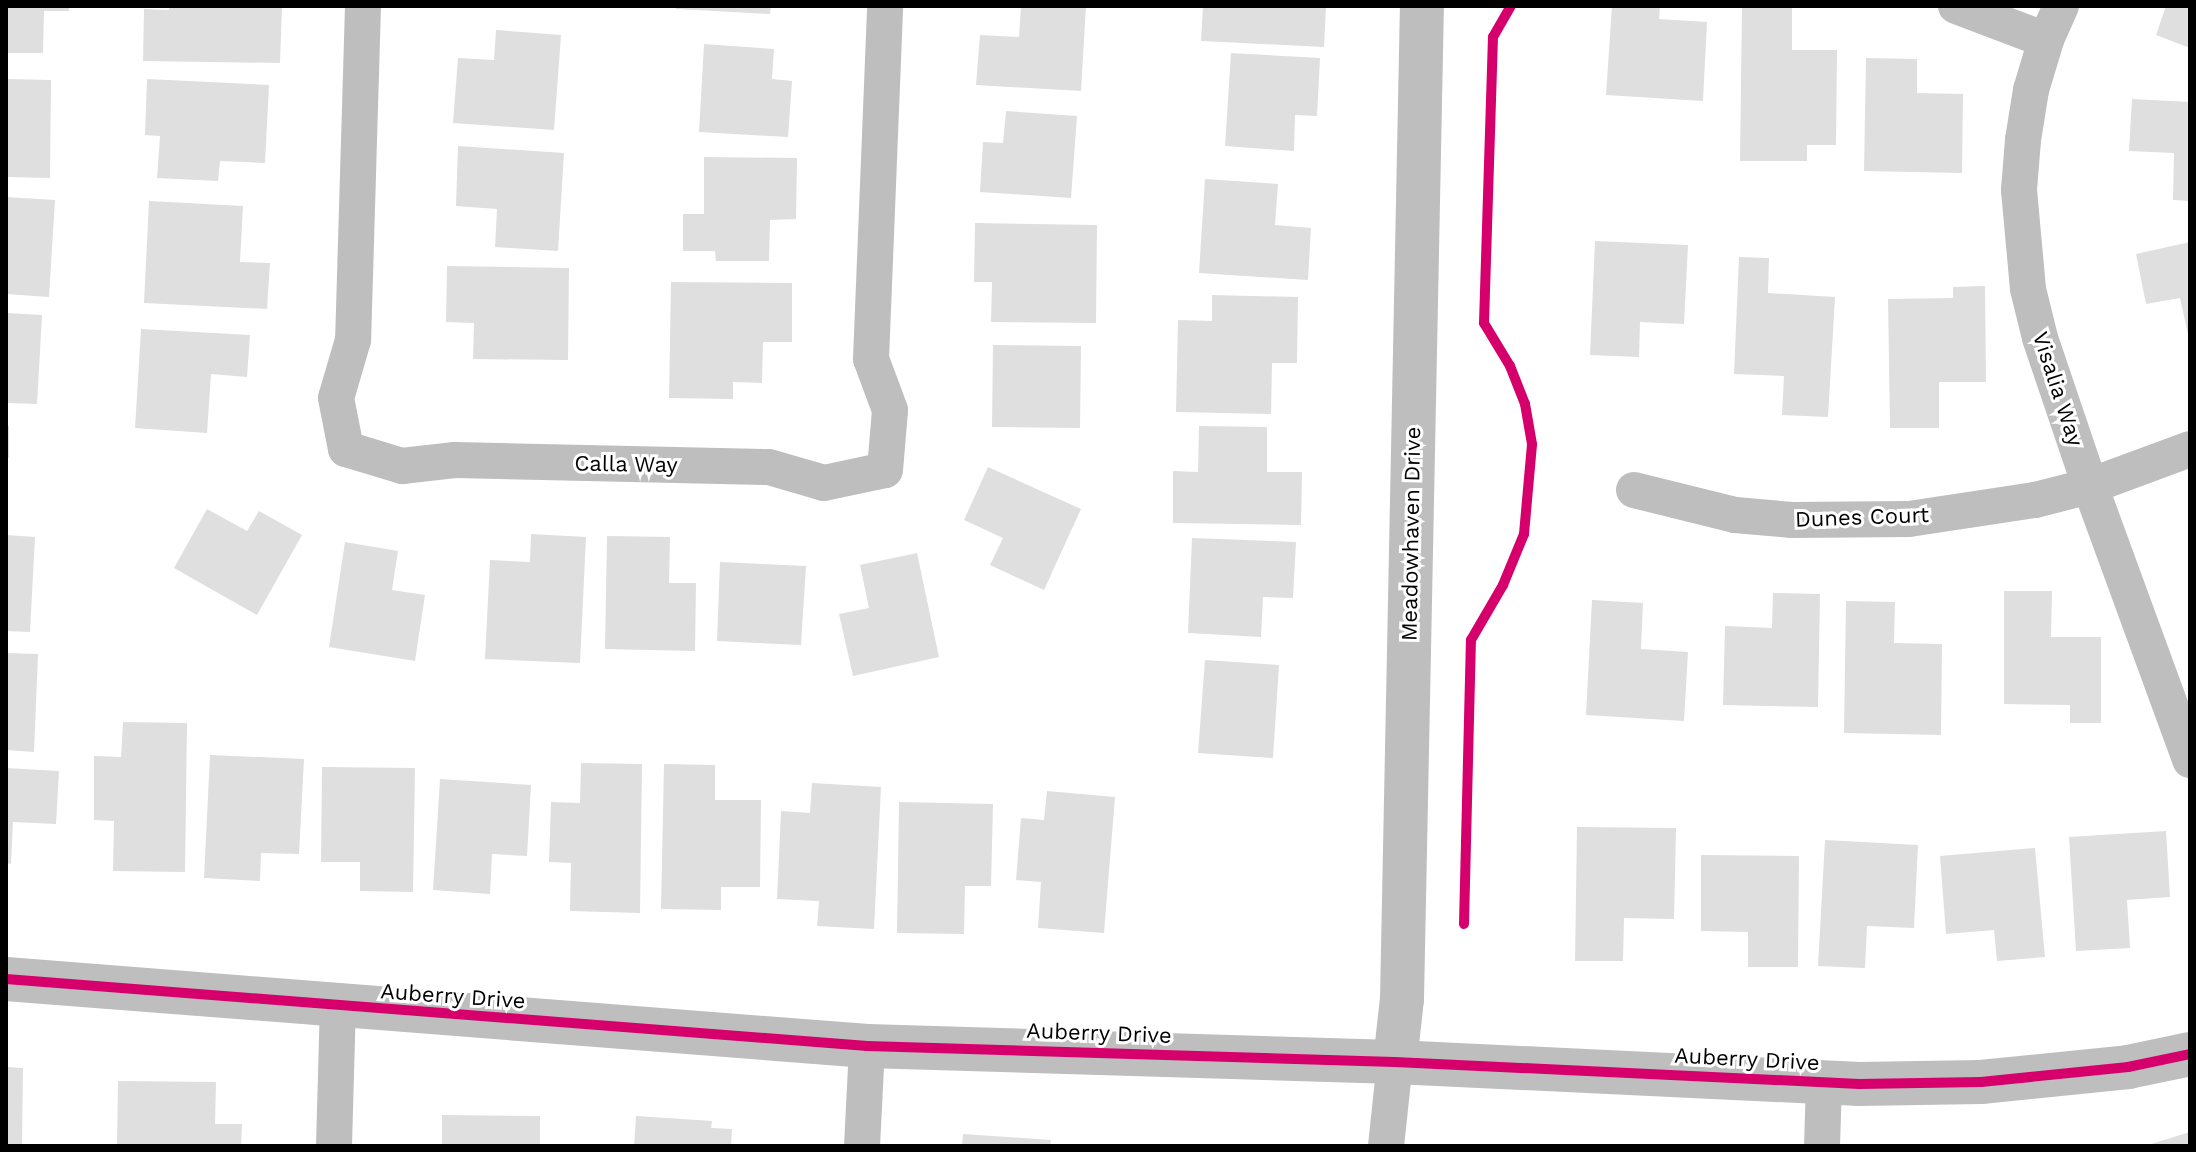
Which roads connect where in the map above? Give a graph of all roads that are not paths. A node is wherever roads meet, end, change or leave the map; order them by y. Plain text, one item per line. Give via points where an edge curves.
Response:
1 (363, 6) edge
2 (885, 6) edge
3 (1422, 6) edge
4 (1956, 6) edge
5 (2061, 6) edge
6 (2046, 40) junction
7 (2190, 449) edge
8 (2090, 486) junction
9 (1634, 490) dead end
10 (2190, 760) edge
11 (6, 979) edge
12 (338, 1007) junction
13 (867, 1046) junction
14 (2190, 1054) edge
15 (1395, 1062) junction
16 (1824, 1083) junction
17 (334, 1146) edge
18 (862, 1146) edge
19 (1386, 1146) edge
20 (1822, 1146) edge

1 - 2 street, Calla Way via 353,340 336,398 346,449 402,466 455,460 769,467 824,483 885,470 890,410 871,359
3 - 15 street, Meadowhaven Drive via 1403,983
4 - 6 street
5 - 6 street, Visalia Way
6 - 8 street, Visalia Way via 2023,140 2021,239 2040,338
7 - 8 street, Dunes Court
8 - 9 street, Dunes Court via 1971,511 1845,522 1735,515
8 - 10 street, Visalia Way
11 - 12 street, Auberry Drive
12 - 13 street, Auberry Drive
12 - 17 street
13 - 15 street, Auberry Drive
13 - 18 street
14 - 16 street, Auberry Drive via 2128,1067 1981,1082
15 - 16 street, Auberry Drive
15 - 19 street
16 - 20 street

